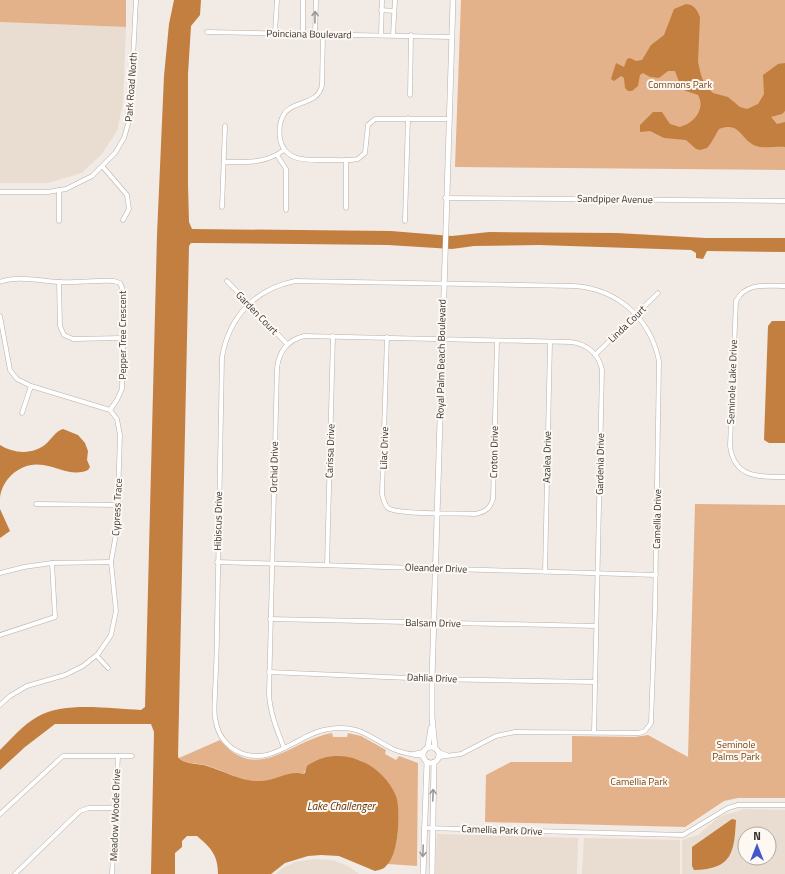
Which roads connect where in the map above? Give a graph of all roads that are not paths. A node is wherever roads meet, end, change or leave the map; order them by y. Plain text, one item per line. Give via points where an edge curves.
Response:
1 (136, 0) edge
2 (277, 0) edge
3 (303, 0) edge
4 (316, 0) edge
5 (382, 0) edge
6 (394, 0) edge
7 (452, 0) edge
8 (381, 10) junction
9 (394, 11) junction
10 (208, 32) dead end
11 (276, 33) junction
12 (303, 34) junction
13 (315, 34) junction
14 (323, 34) junction
15 (381, 35) junction
16 (393, 35) junction
17 (411, 35) junction
18 (452, 37) junction
19 (410, 95) dead end
20 (408, 118) junction
21 (449, 119) junction
22 (225, 126) dead end
23 (284, 150) junction
24 (277, 155) junction
25 (346, 160) junction
26 (224, 162) junction
27 (103, 167) junction
28 (59, 190) junction
29 (0, 192) edge
30 (446, 198) junction
31 (785, 201) edge
32 (222, 207) dead end
33 (346, 208) dead end
34 (286, 210) dead end
35 (123, 220) dead end
36 (59, 221) dead end
37 (405, 221) dead end
38 (227, 281) dead end
39 (0, 282) edge
40 (60, 282) junction
41 (443, 284) junction
42 (785, 286) edge
43 (658, 293) dead end
44 (248, 304) junction
45 (636, 314) junction
46 (0, 316) edge
47 (333, 336) junction
48 (122, 338) junction
49 (387, 338) junction
50 (442, 339) junction
51 (497, 341) junction
52 (550, 342) junction
53 (287, 344) junction
54 (595, 354) junction
55 (31, 386) junction
56 (110, 410) junction
57 (22, 413) dead end
58 (785, 477) edge
59 (36, 504) dead end
60 (118, 505) junction
61 (437, 512) junction
62 (111, 562) junction
63 (217, 562) junction
64 (52, 563) junction
65 (272, 564) junction
66 (327, 565) junction
67 (436, 568) junction
68 (545, 572) junction
69 (0, 573) edge
70 (597, 574) junction
71 (656, 575) junction
72 (270, 619) junction
73 (434, 624) junction
74 (596, 626) junction
75 (0, 635) edge
76 (97, 656) junction
77 (108, 668) dead end
78 (269, 672) junction
79 (432, 678) junction
80 (595, 682) junction
81 (0, 705) edge
82 (432, 717) junction
83 (594, 732) junction
84 (428, 747) junction
85 (284, 748) junction
86 (437, 752) junction
87 (423, 754) junction
88 (118, 756) junction
89 (132, 756) dead end
90 (427, 762) junction
91 (434, 762) junction
92 (785, 805) edge
93 (116, 808) junction
94 (0, 814) edge
95 (424, 828) junction
96 (432, 828) junction
97 (15, 874) edge
98 (112, 874) edge
99 (423, 874) edge
100 (432, 874) edge

1 - 27 street, Park Road North via 130,117 119,147
2 - 11 street
3 - 12 street
13 -> 4 street
5 - 8 street
6 - 9 street
7 - 18 street, Royal Palm Beach Boulevard
8 - 9 street
8 - 15 street
9 - 16 street
10 - 11 street, Poinciana Boulevard
11 - 12 street, Poinciana Boulevard
12 - 13 street, Poinciana Boulevard
13 - 14 street, Poinciana Boulevard
14 - 15 street, Poinciana Boulevard
14 - 23 street via 322,88 314,98 293,106 284,113 279,130
15 - 16 street, Poinciana Boulevard
16 - 17 street, Poinciana Boulevard
17 - 18 street, Poinciana Boulevard
17 - 19 street
18 - 21 street, Royal Palm Beach Boulevard
20 - 21 street
20 - 25 street via 372,120 368,125 366,153 358,160
20 - 37 street
21 - 30 street, Royal Palm Beach Boulevard
22 - 26 street
23 - 24 street
23 - 25 street via 299,160
24 - 26 street via 256,162
24 - 34 street via 286,169
25 - 33 street
26 - 32 street
27 - 28 street, Park Road North via 86,180
27 - 35 street via 127,195 129,209
28 - 29 street, Park Road North
28 - 36 street
30 - 31 street, Sandpiper Avenue
30 - 41 street, Royal Palm Beach Boulevard
38 - 44 street, Garden Court
39 - 40 street, Pepper Tree Crescent via 27,279
40 - 48 street via 60,326 64,335 73,339
40 - 48 street, Pepper Tree Crescent via 114,281 120,284 124,292
41 - 44 street, Hibiscus Drive via 295,281 274,287
41 - 45 street, Camellia Drive via 582,287 613,296
41 - 50 street, Royal Palm Beach Boulevard
42 - 58 street, Seminole Lake Drive via 750,288 736,301 730,446 735,462 747,473
43 - 45 street, Linda Court
44 - 53 street, Garden Court
44 - 63 street, Hibiscus Drive via 231,326 222,357
45 - 54 street, Linda Court
45 - 71 street, Camellia Drive via 653,340 659,368
46 - 55 street via 10,370 21,382
47 - 49 street
47 - 53 street via 297,337
47 - 66 street, Carissa Drive
48 - 56 street, Pepper Tree Crescent via 122,389
49 - 50 street
49 - 61 street, Lilac Drive via 382,494 384,502 393,510
50 - 51 street
50 - 61 street, Royal Palm Beach Boulevard
51 - 52 street
51 - 61 street, Croton Drive via 491,505 483,512 475,514
52 - 54 street via 579,343
52 - 68 street, Azalea Drive
53 - 65 street, Orchid Drive via 279,356 277,368
54 - 70 street, Gardenia Drive via 602,370
55 - 56 street
55 - 57 street
56 - 60 street, Cypress Trace via 120,429
59 - 60 street
60 - 62 street, Cypress Trace via 116,540
61 - 67 street, Royal Palm Beach Boulevard
62 - 64 street
62 - 76 street, Cypress Trace via 115,619 108,642
63 - 65 street, Oleander Drive
63 - 85 street, Hibiscus Drive via 215,714 218,731 228,745 246,755 268,756
64 - 69 street
64 - 75 street via 55,617
65 - 66 street, Oleander Drive
65 - 72 street, Orchid Drive
66 - 67 street, Oleander Drive
67 - 68 street, Oleander Drive
67 - 73 street, Royal Palm Beach Boulevard
68 - 70 street, Oleander Drive
70 - 71 street, Oleander Drive
70 - 74 street, Gardenia Drive
71 - 83 street, Camellia Drive via 651,723 645,731 639,733
72 - 73 street, Balsam Drive
72 - 78 street, Orchid Drive
73 - 74 street, Balsam Drive
73 - 79 street, Royal Palm Beach Boulevard
74 - 80 street, Gardenia Drive
76 - 77 street
76 - 81 street, Cypress Trace via 74,671 27,686
78 - 79 street, Dahlia Drive
78 - 85 street, Orchid Drive via 269,705
79 - 80 street, Dahlia Drive
79 - 82 street, Royal Palm Beach Boulevard
80 - 83 street, Gardenia Drive
82 - 84 street, Royal Palm Beach Boulevard
82 - 86 street, Royal Palm Beach Boulevard
83 - 86 street, Camellia Drive via 505,734 486,740 467,752 453,755
84 - 86 street
84 - 87 street
85 - 87 street, Hibiscus Drive via 317,732 344,728 371,735 394,750
86 - 91 street
87 - 90 street
88 - 89 street
88 - 93 street, Meadow Woode Drive
88 - 94 street via 69,755 60,758
90 - 91 street
90 - 95 street
96 -> 91 street
92 - 96 street, Camellia Park Drive via 738,805 728,808 683,835
93 - 97 street via 89,808 80,811
93 - 98 street, Meadow Woode Drive
95 - 96 street, Camellia Park Drive
95 -> 99 street
96 - 100 street

